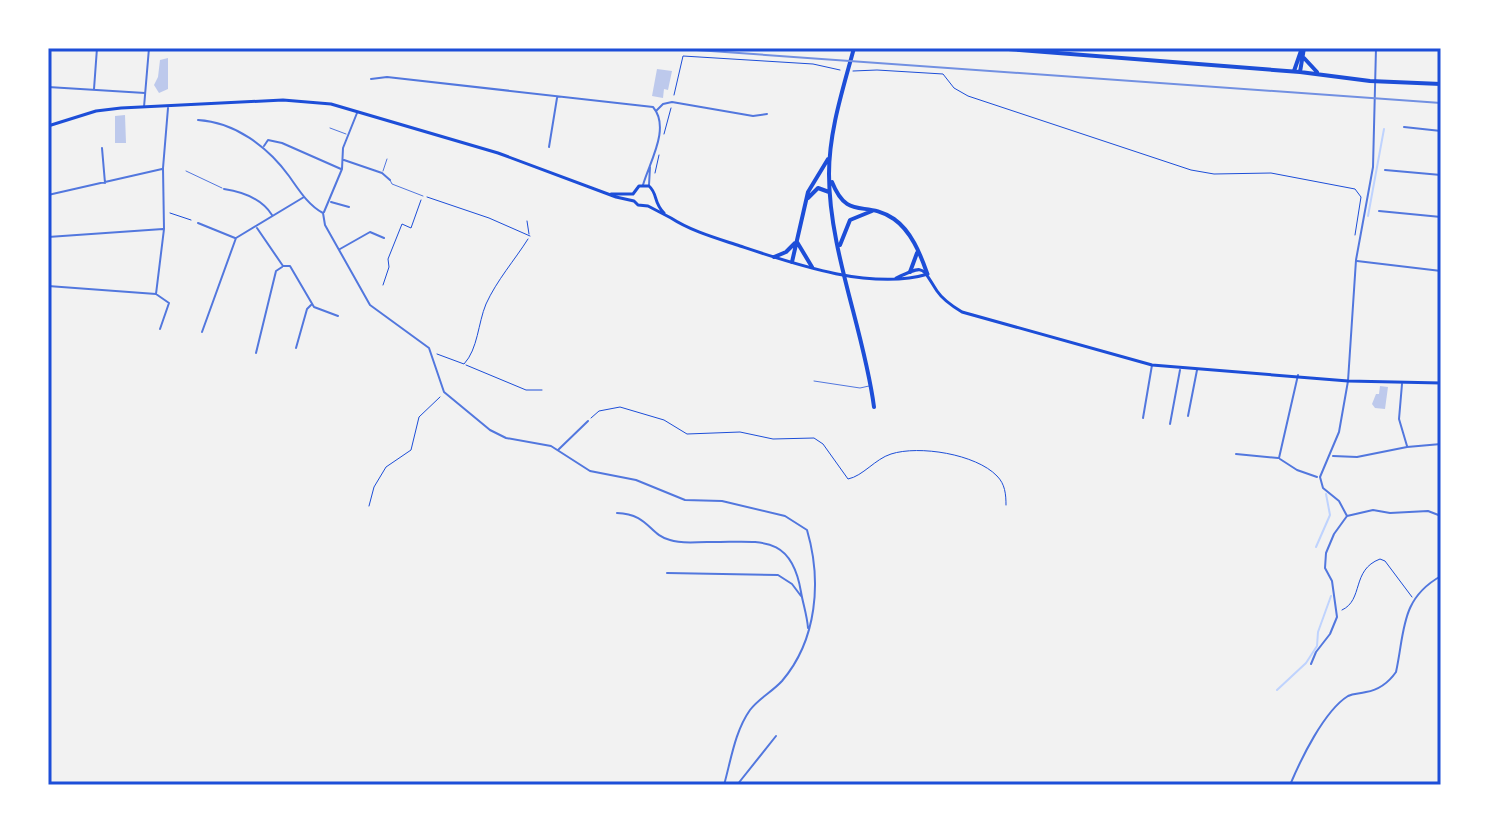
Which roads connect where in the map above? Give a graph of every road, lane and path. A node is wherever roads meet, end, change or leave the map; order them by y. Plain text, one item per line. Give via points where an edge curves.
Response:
1 (97, 48) edge
2 (149, 48) edge
3 (854, 48) edge
4 (879, 48) edge
5 (927, 48) edge
6 (995, 48) edge
7 (1303, 48) edge
8 (1376, 48) edge
9 (1304, 58) junction
10 (842, 71) dead end
11 (853, 71) dead end
12 (1297, 72) junction
13 (1319, 74) junction
14 (371, 79) dead end
15 (1441, 84) edge
16 (48, 87) edge
17 (94, 90) junction
18 (145, 93) junction
19 (557, 97) junction
20 (672, 102) junction
21 (168, 107) junction
22 (144, 108) junction
23 (656, 110) junction
24 (358, 111) junction
25 (767, 114) dead end
26 (198, 120) dead end
27 (48, 126) edge
28 (1404, 127) dead end
29 (330, 128) dead end
30 (1441, 131) edge
31 (348, 135) junction
32 (664, 137) dead end
33 (263, 147) junction
34 (549, 147) dead end
35 (102, 148) dead end
36 (661, 150) dead end
37 (830, 157) junction
38 (387, 159) dead end
39 (343, 160) junction
40 (650, 166) junction
41 (163, 168) junction
42 (342, 169) junction
43 (1385, 170) dead end
44 (186, 171) dead end
45 (382, 173) junction
46 (1441, 175) edge
47 (654, 177) dead end
48 (829, 177) junction
49 (390, 180) joint
50 (105, 183) junction
51 (643, 185) junction
52 (649, 186) junction
53 (224, 189) joint
54 (830, 193) junction
55 (606, 194) junction
56 (633, 194) junction
57 (48, 195) edge
58 (423, 196) junction
59 (305, 197) junction
60 (654, 200) junction
61 (806, 200) junction
62 (329, 201) junction
63 (634, 201) junction
64 (648, 206) junction
65 (349, 207) dead end
66 (874, 210) junction
67 (163, 211) junction
68 (1379, 211) dead end
69 (323, 213) junction
70 (273, 216) junction
71 (1441, 217) edge
72 (671, 218) junction
73 (527, 221) dead end
74 (198, 223) joint
75 (256, 227) junction
76 (164, 229) junction
77 (530, 236) junction
78 (48, 237) edge
79 (236, 238) junction
80 (384, 238) dead end
81 (797, 241) junction
82 (1354, 242) dead end
83 (839, 249) junction
84 (339, 250) junction
85 (918, 250) junction
86 (774, 257) junction
87 (1356, 260) junction
88 (792, 262) junction
89 (283, 266) junction
90 (812, 267) junction
91 (1441, 271) edge
92 (910, 272) junction
93 (928, 273) junction
94 (896, 278) junction
95 (383, 285) dead end
96 (48, 286) edge
97 (156, 294) junction
98 (312, 304) junction
99 (338, 316) dead end
100 (160, 329) dead end
101 (202, 332) dead end
102 (296, 348) dead end
103 (430, 351) junction
104 (256, 353) dead end
105 (464, 364) junction
106 (1152, 365) junction
107 (1180, 369) junction
108 (1197, 370) junction
109 (1298, 375) junction
110 (814, 381) dead end
111 (1348, 381) junction
112 (1441, 383) edge
113 (1402, 384) junction
114 (871, 386) junction
115 (542, 390) dead end
116 (444, 392) junction
117 (874, 407) dead end
118 (1188, 416) dead end
119 (1143, 418) dead end
120 (588, 421) joint
121 (1170, 424) dead end
122 (1441, 444) edge
123 (1407, 447) junction
124 (557, 451) junction
125 (1236, 454) dead end
126 (1331, 455) junction
127 (1279, 458) junction
128 (1320, 477) junction
129 (1006, 505) dead end
130 (369, 506) dead end
131 (617, 513) dead end
132 (1347, 516) junction
133 (1441, 516) edge
134 (667, 573) dead end
135 (1441, 576) edge
136 (801, 597) junction
137 (1413, 599) junction
138 (1336, 611) junction
139 (808, 633) junction
140 (1311, 664) dead end
141 (776, 736) dead end
142 (724, 785) edge
143 (737, 785) edge
144 (1290, 785) edge

1 - 17 street
2 - 18 street
3 - 37 main road
4 - 5 main road
6 - 12 main road
7 - 9 main road
7 - 12 main road
8 - 87 street via 1373,167
9 - 12 main road
9 - 13 main road
10 - 20 path via 813,64 683,56
11 - 82 path via 943,74 968,96 1191,170 1271,173 1355,189 1361,197
12 - 13 main road
13 - 15 main road
14 - 19 street
16 - 17 street
17 - 18 street
18 - 22 street
19 - 23 street
19 - 34 street
20 - 23 street
20 - 25 street
20 - 32 path
21 - 22 main road
21 - 24 main road via 301,100
21 - 41 street
22 - 27 main road via 96,111
23 - 40 street via 659,132
24 - 31 street
24 - 55 main road via 498,153
26 - 33 street via 243,134
28 - 30 street
29 - 31 lane
31 - 39 street
33 - 42 street via 268,140 282,143
33 - 59 street
35 - 50 street
36 - 47 path
37 - 48 main road
37 - 61 main road
38 - 45 lane
39 - 42 street
39 - 45 street
40 - 51 street
40 - 52 street
41 - 50 street
41 - 67 street
42 - 62 street
43 - 46 street
44 - 53 lane
45 - 49 street
48 - 54 main road
48 - 66 main road via 845,205
49 - 58 lane
50 - 57 street
51 - 52 main road
51 - 56 main road
52 - 60 main road
53 - 70 street via 265,204
54 - 61 main road via 818,188
54 - 83 main road
55 - 56 main road
55 - 63 main road
56 - 63 main road
58 - 77 path
58 - 95 path via 411,228 402,224
59 - 69 street
59 - 70 street
60 - 64 main road
60 - 72 main road
61 - 81 main road
62 - 65 street
62 - 69 street
63 - 64 main road
64 - 72 main road
66 - 83 main road via 850,220
66 - 85 main road via 895,219
67 - 74 path
67 - 76 street
68 - 71 street
69 - 84 street
70 - 75 street
72 - 86 main road
73 - 77 path
74 - 79 street
75 - 79 street
75 - 89 street
76 - 78 street
76 - 97 street
77 - 105 path via 495,288
79 - 101 street
80 - 84 street via 370,232
81 - 86 main road
81 - 88 main road
81 - 90 main road
83 - 114 main road
84 - 103 street via 370,305
85 - 92 main road
85 - 93 main road
86 - 88 main road
87 - 91 street
87 - 111 street
88 - 90 main road
89 - 98 street via 290,266
89 - 104 street via 276,271
90 - 94 main road via 871,279
92 - 93 main road
92 - 94 main road
93 - 94 main road
93 - 106 main road via 944,299 962,312
96 - 97 street
97 - 100 street via 169,303
98 - 99 street
98 - 102 street
103 - 105 path
103 - 116 street
105 - 115 path via 526,390
106 - 107 main road
106 - 119 street
107 - 108 main road
107 - 121 street
108 - 109 main road
108 - 118 street
109 - 111 main road
109 - 127 street
110 - 114 lane
111 - 113 main road
111 - 126 street
112 - 113 main road
113 - 123 street via 1399,419
114 - 117 main road
116 - 124 street via 497,435 542,442
116 - 130 path via 419,417 411,450 386,467
120 - 124 street
120 - 129 path via 599,411 620,407 664,420 687,434 814,438 848,479 892,454 944,452 996,474 1004,485
122 - 123 street
123 - 126 street via 1357,457
124 - 139 street via 583,468 636,480 685,500 722,501 793,519 807,530 814,560
125 - 127 street
126 - 128 street
127 - 128 street
128 - 132 street
131 - 136 street via 639,518 670,540 759,543 782,549 798,574
132 - 133 street via 1373,510
132 - 138 street via 1326,553
134 - 136 street via 778,575
135 - 137 street
136 - 139 street
137 - 138 path via 1380,559 1365,568 1349,607
137 - 144 street via 1396,672 1373,691 1347,697 1333,710
138 - 140 street via 1330,634
139 - 142 street via 792,668 743,722
141 - 143 street

